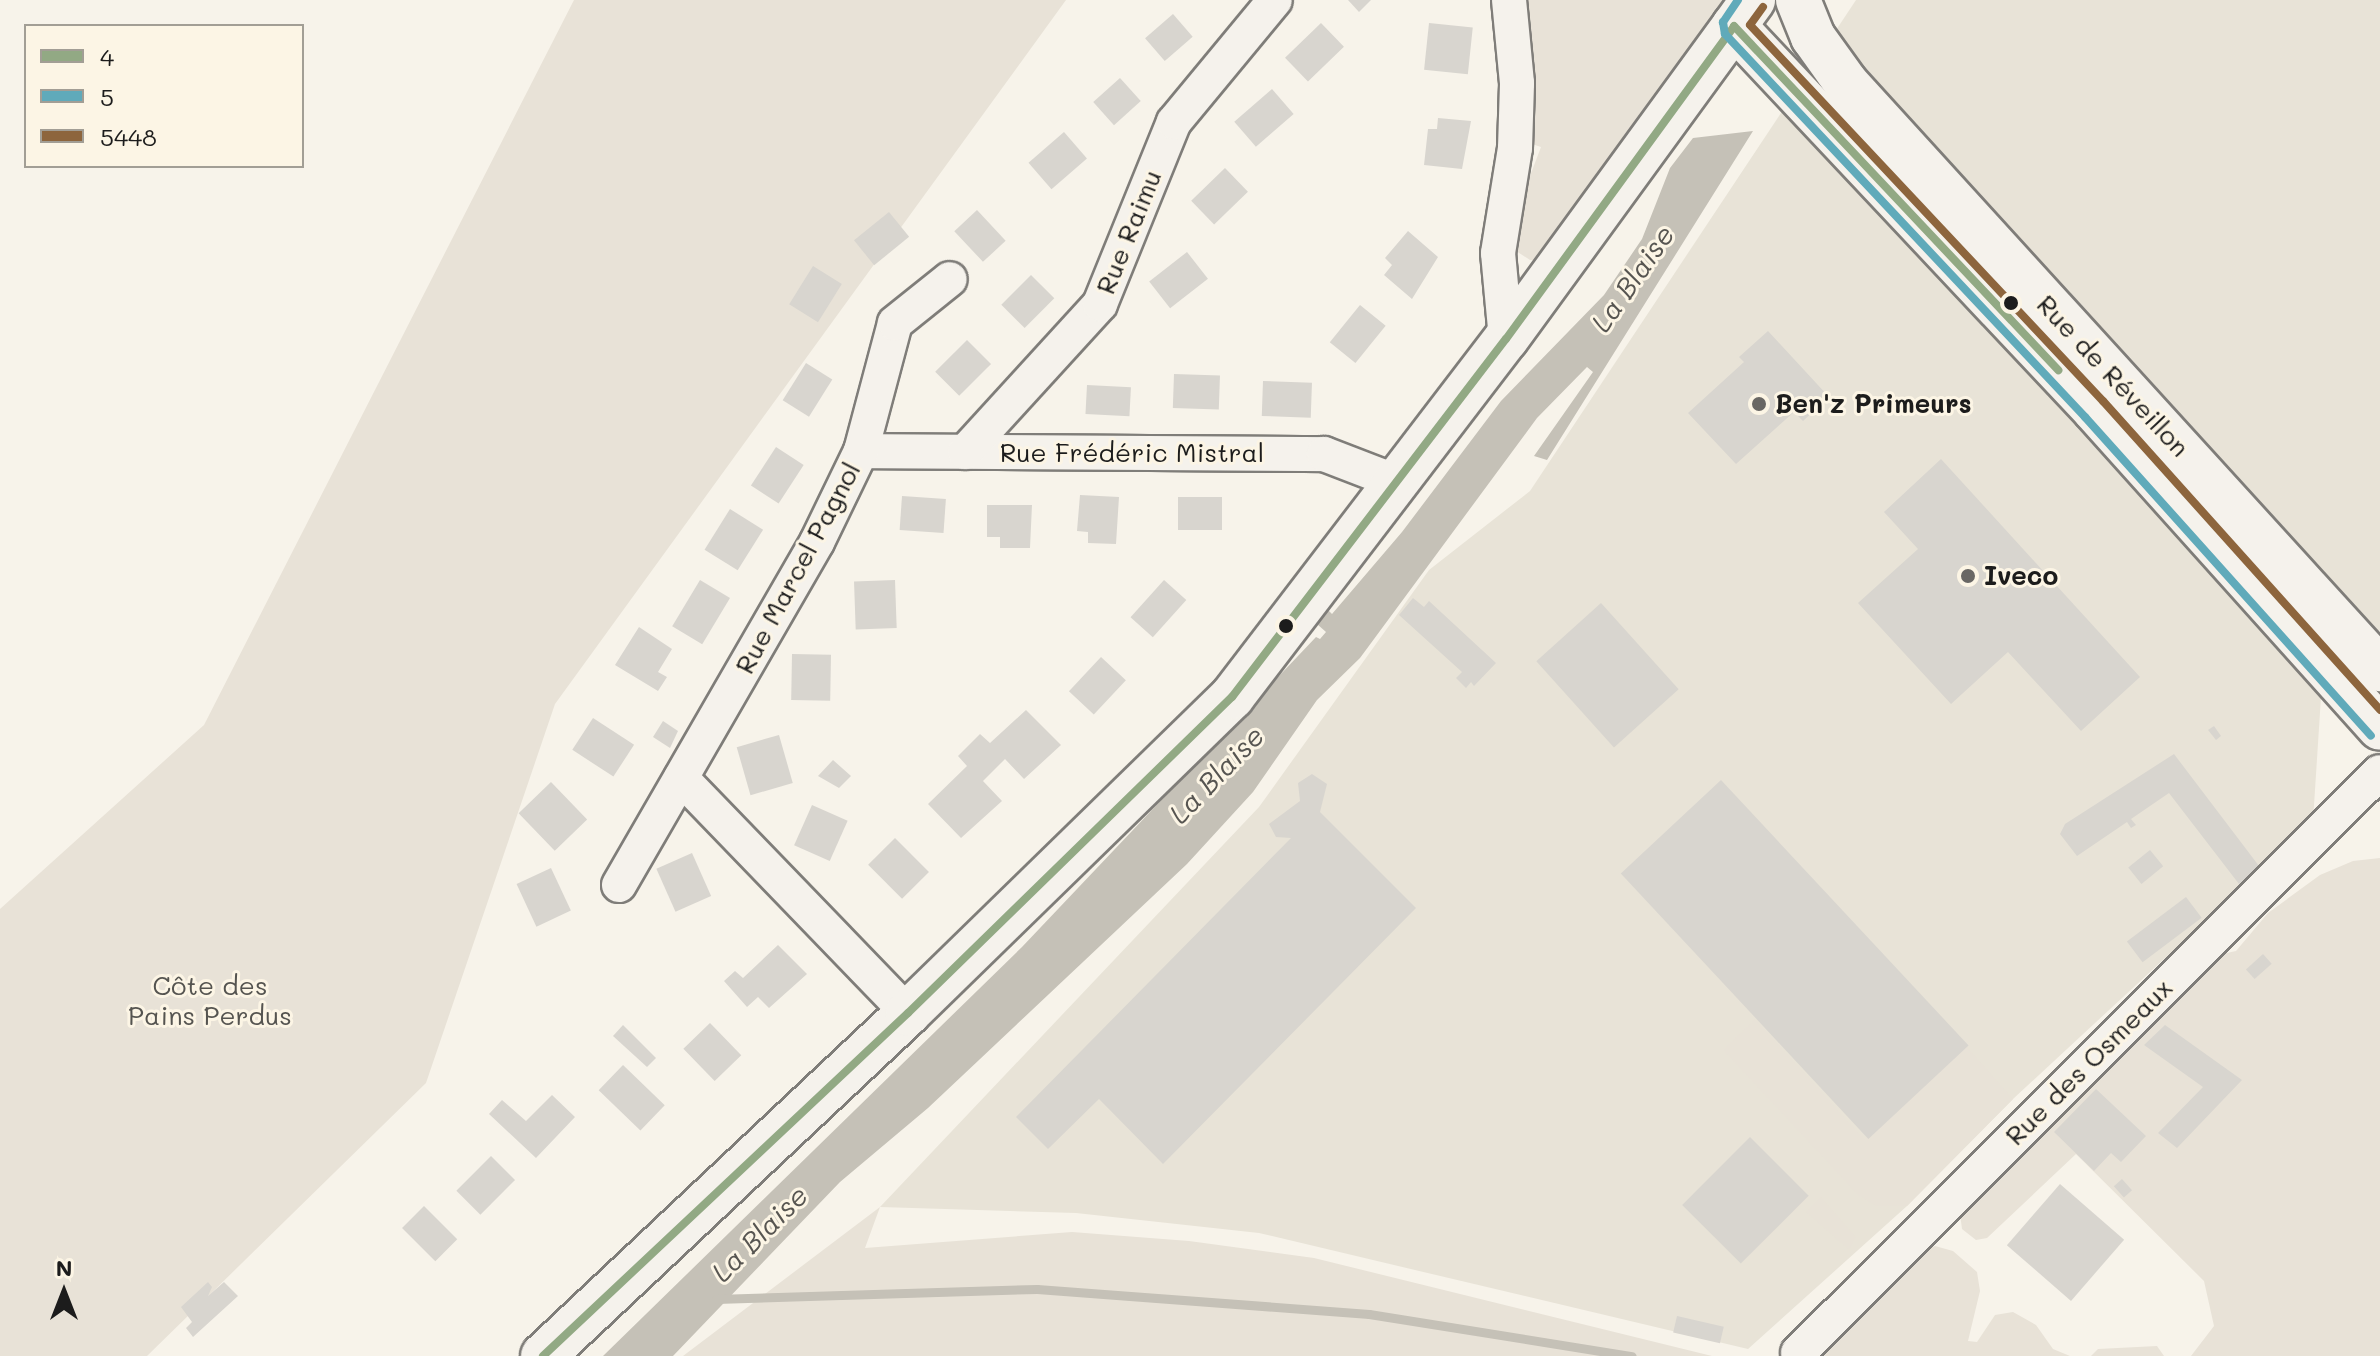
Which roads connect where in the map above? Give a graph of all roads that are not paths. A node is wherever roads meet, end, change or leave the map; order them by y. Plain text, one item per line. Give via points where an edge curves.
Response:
1 (1275, 0) edge
2 (1509, 0) edge
3 (1798, 0) edge
4 (1746, 9) edge
5 (1846, 83) junction
6 (950, 279) dead end
7 (1506, 339) junction
8 (861, 451) junction
9 (965, 452) junction
10 (1397, 482) junction
11 (2380, 669) edge
12 (2380, 728) edge
13 (2380, 772) edge
14 (681, 778) junction
15 (619, 885) dead end
16 (908, 1013) junction
17 (1798, 1353) dead end
18 (543, 1356) edge

1 - 9 street, Rue Raimu via 1174,122 1100,304
2 - 7 street via 1517,83 1515,148 1498,253
3 - 5 main road, Rue de Réveillon via 1813,37
4 - 5 main road, Rue de Réveillon
4 - 7 main road
4 - 12 main road, Rue de Réveillon
5 - 11 main road, Rue de Réveillon
6 - 8 street, Rue Marcel Pagnol via 895,323
7 - 10 main road
8 - 9 street, Rue Frédéric Mistral
8 - 14 street, Rue Marcel Pagnol via 817,542
9 - 10 street, Rue Frédéric Mistral via 1324,454
10 - 16 main road via 1232,697
13 - 17 street, Rue des Osmeaux
14 - 15 street, Rue Marcel Pagnol
14 - 16 street
16 - 18 main road

